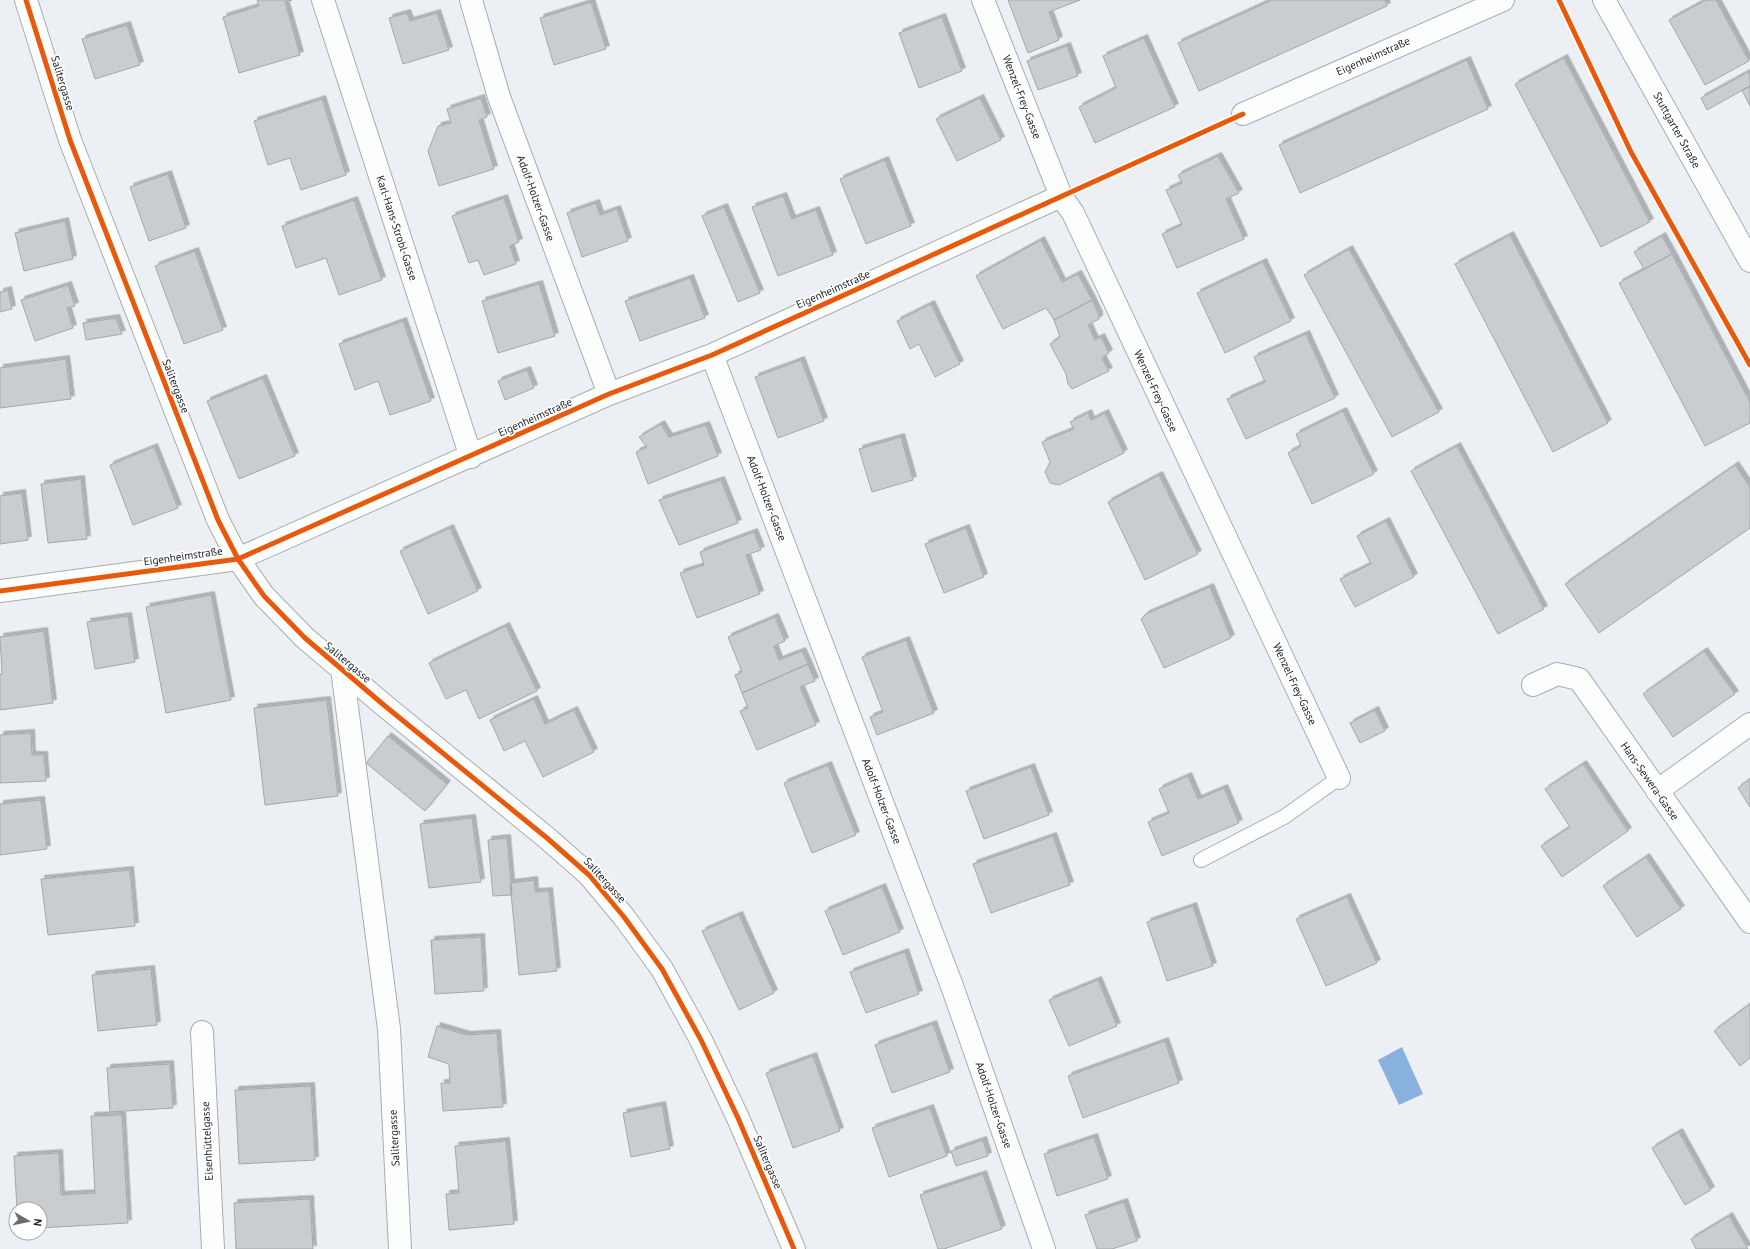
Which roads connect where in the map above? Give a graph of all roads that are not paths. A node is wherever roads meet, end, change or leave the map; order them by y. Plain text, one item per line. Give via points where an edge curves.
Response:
1 (26, 0) edge
2 (323, 0) edge
3 (471, 0) edge
4 (983, 0) edge
5 (1502, 0) edge
6 (1604, 0) edge
7 (1243, 114) dead end
8 (1061, 196) junction
9 (1750, 261) edge
10 (712, 355) junction
11 (609, 394) junction
12 (471, 457) junction
13 (238, 559) junction
14 (0, 592) edge
15 (342, 669) junction
16 (1533, 685) dead end
17 (1750, 724) edge
18 (1339, 778) joint
19 (1657, 790) junction
20 (1201, 860) dead end
21 (1750, 922) edge
22 (202, 1032) dead end
23 (212, 1249) edge
24 (400, 1249) edge
25 (794, 1249) edge
26 (1044, 1249) edge

1 - 13 street, Salitergasse via 70,140 218,520
2 - 12 street, Karl-Hans-Strobl-Gasse
3 - 11 street, Adolf-Holzer-Gasse via 499,97
4 - 8 street, Wenzel-Frey-Gasse
5 - 7 street, Eigenheimstraße
6 - 9 street, Stuttgarter Straße
8 - 10 street, Eigenheimstraße
8 - 18 street, Wenzel-Frey-Gasse via 1073,213
10 - 11 street, Eigenheimstraße
10 - 26 street, Adolf-Holzer-Gasse via 952,986
11 - 12 street, Eigenheimstraße
12 - 13 street, Eigenheimstraße
13 - 14 street, Eigenheimstraße
13 - 15 street, Salitergasse via 264,596 305,638
15 - 24 street, Salitergasse via 389,1029
15 - 25 street, Salitergasse via 579,866 624,917 662,969 701,1040 738,1118
16 - 19 street, Hans-Sewera-Gasse via 1557,674 1579,679
17 - 19 street
18 - 20 lane via 1284,817
19 - 21 street, Hans-Sewera-Gasse
22 - 23 street, Eisenhüttelgasse

